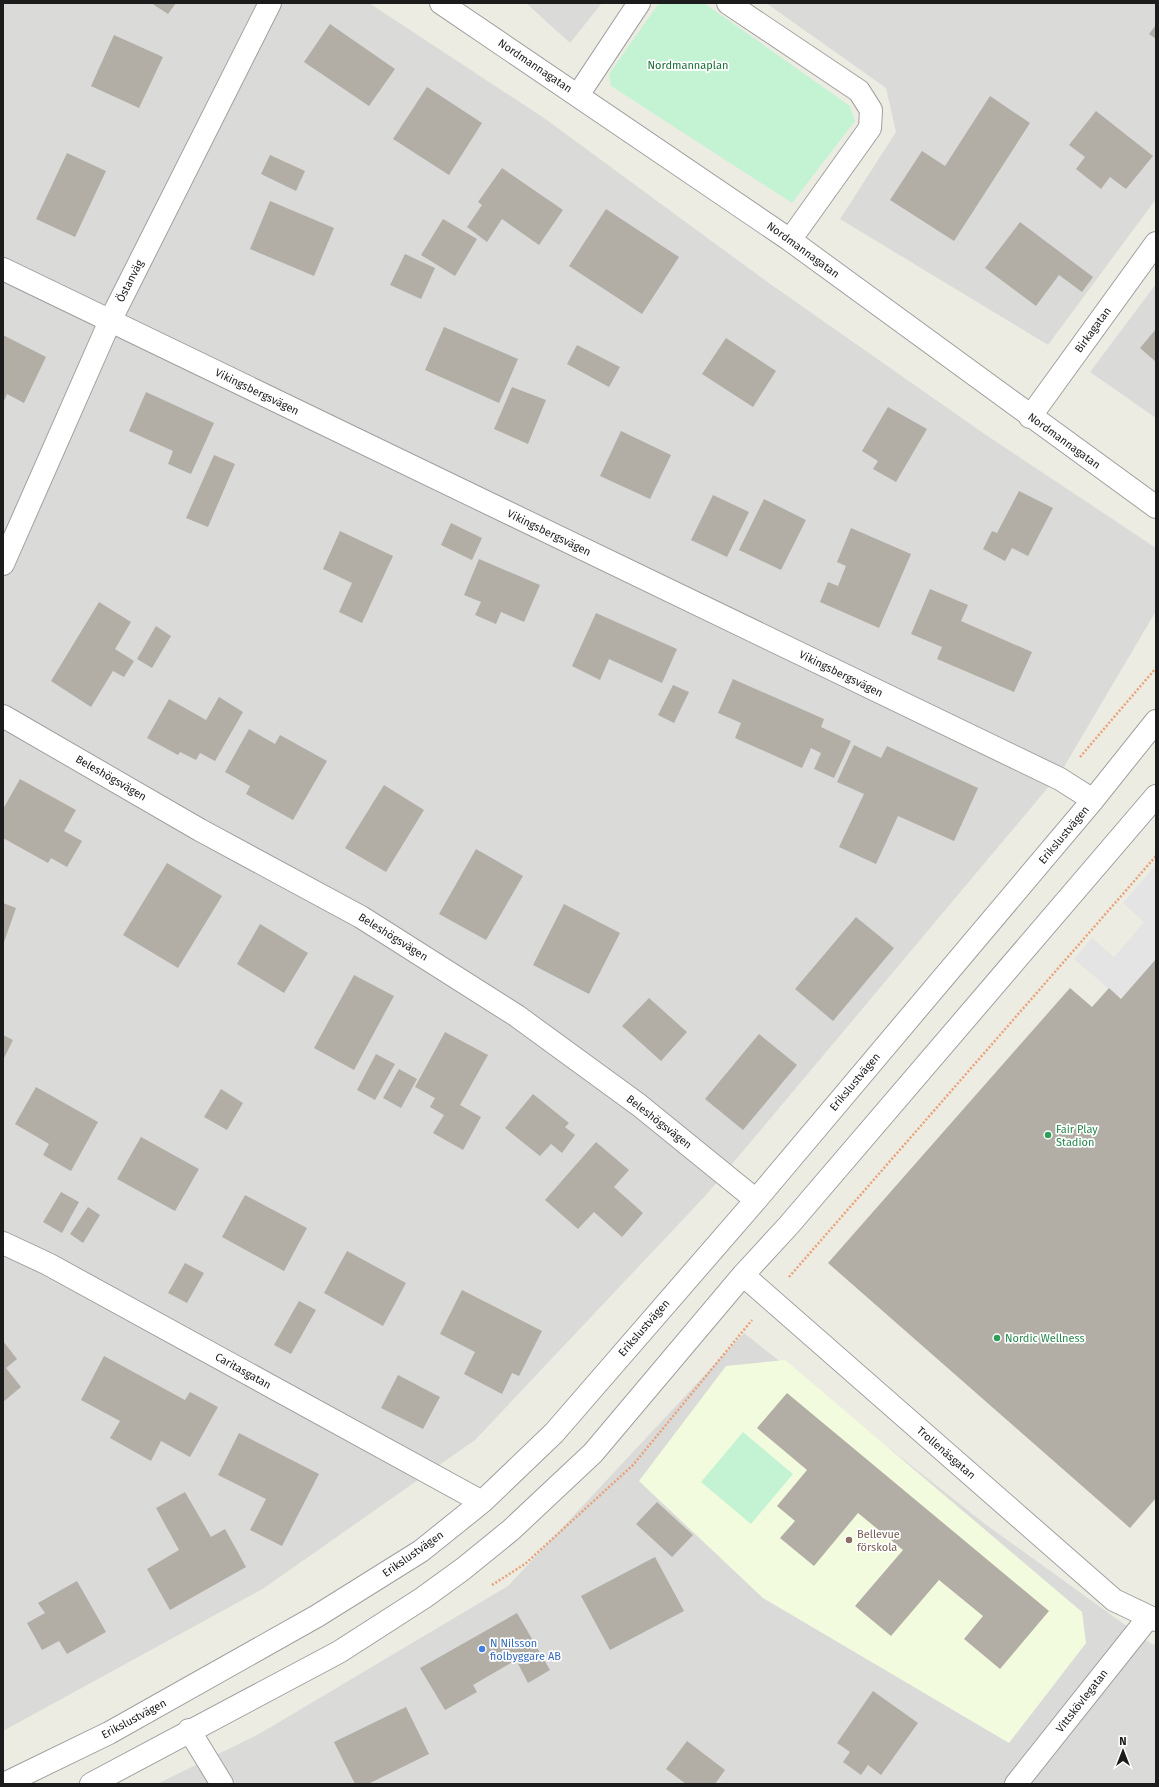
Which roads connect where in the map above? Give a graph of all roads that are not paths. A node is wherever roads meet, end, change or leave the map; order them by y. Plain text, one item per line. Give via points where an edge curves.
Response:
1 (270, 3) edge
2 (441, 3) edge
3 (639, 3) edge
4 (728, 3) edge
5 (578, 95) junction
6 (790, 240) junction
7 (1156, 243) edge
8 (3, 269) edge
9 (110, 321) junction
10 (1030, 416) junction
11 (1156, 507) edge
12 (3, 564) edge
13 (3, 716) edge
14 (1156, 721) edge
15 (1156, 796) edge
16 (1093, 800) junction
17 (756, 1200) junction
18 (3, 1243) edge
19 (743, 1275) junction
20 (482, 1502) junction
21 (1152, 1619) edge
22 (189, 1730) junction
23 (4, 1784) edge
24 (91, 1784) edge
25 (222, 1784) edge
26 (1016, 1784) edge

1 - 9 street, Östanväg
2 - 5 street, Nordmannagatan
3 - 5 street
4 - 6 street via 858,91 871,110 870,128
5 - 6 street, Nordmannagatan
6 - 10 street, Nordmannagatan
7 - 10 street, Birkagatan
8 - 9 street, Vikingsbergsvägen
9 - 12 street, Östanväg
9 - 16 street, Vikingsbergsvägen via 1060,779
10 - 11 street, Nordmannagatan
13 - 17 street, Beleshögsvägen via 200,830 361,917 517,1016 639,1105
14 - 16 street, Erikslustvägen
15 - 19 street via 789,1225
16 - 17 street, Erikslustvägen
17 - 20 street, Erikslustvägen via 554,1433
18 - 20 street, Caritasgatan via 48,1264
19 - 21 street, Trollenäsgatan via 1114,1600
19 - 22 street via 593,1453 511,1530 424,1598 339,1652
20 - 23 street, Erikslustvägen via 421,1551 318,1616 109,1733
21 - 26 street, Vittskövlegatan
22 - 24 street
22 - 25 street

